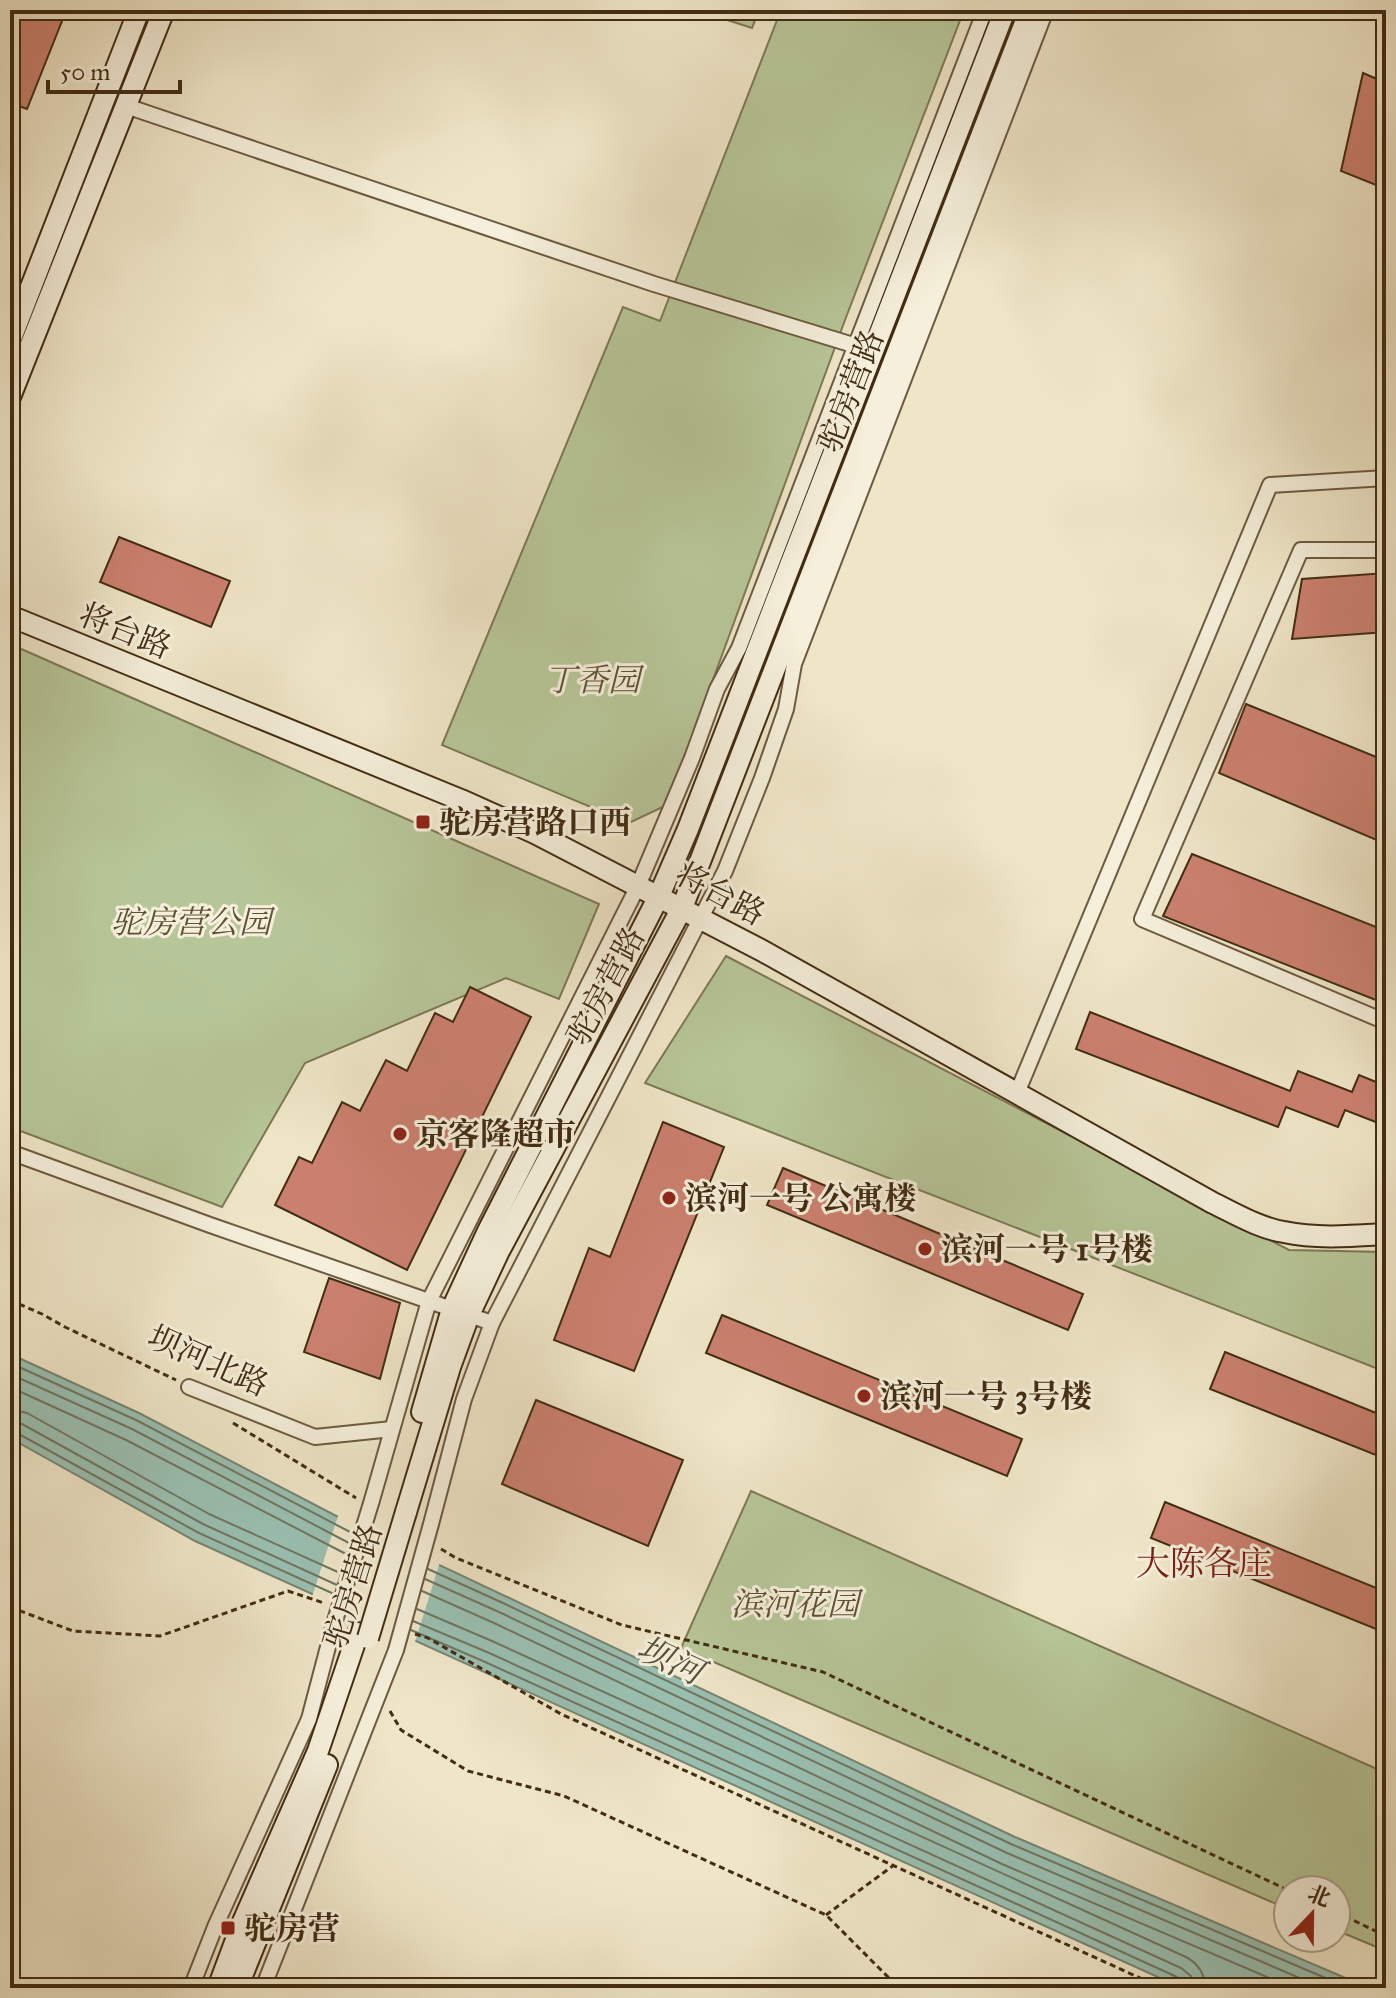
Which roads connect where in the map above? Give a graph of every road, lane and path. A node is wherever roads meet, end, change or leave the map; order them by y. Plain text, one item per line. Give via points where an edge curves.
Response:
1 (139, 10) edge
2 (164, 10) edge
3 (985, 10) edge
4 (1005, 10) edge
5 (1030, 10) edge
6 (1046, 10) edge
7 (126, 106) junction
8 (10, 341) edge
9 (864, 348) junction
10 (10, 397) edge
11 (1386, 478) edge
12 (1386, 550) edge
13 (10, 616) edge
14 (638, 886) junction
15 (659, 896) junction
16 (682, 908) junction
17 (701, 919) junction
18 (1386, 1022) edge
19 (1017, 1093) junction
20 (10, 1152) edge
21 (1386, 1234) edge
22 (10, 1300) edge
23 (429, 1301) junction
24 (460, 1312) junction
25 (492, 1323) junction
26 (189, 1387) joint
27 (223, 1417) dead end
28 (392, 1429) junction
29 (369, 1502) junction
30 (430, 1542) dead end
31 (330, 1605) dead end
32 (10, 1607) edge
33 (414, 1633) dead end
34 (363, 1636) junction
35 (379, 1694) junction
36 (894, 1865) junction
37 (1272, 1882) edge
38 (826, 1915) junction
39 (1352, 1920) edge
40 (1386, 1936) edge
41 (191, 1988) edge
42 (218, 1988) edge
43 (237, 1988) edge
44 (263, 1988) edge
45 (899, 1988) edge
46 (1162, 1988) edge

1 - 8 street
2 - 7 street
3 - 9 street
4 - 9 street, 驼房营路
5 - 16 street, 驼房营路
6 - 17 street via 794,664 786,709 762,778
7 - 9 street via 654,284
7 - 10 street
9 - 14 street
9 - 15 street, 驼房营路
11 - 19 street via 1270,485
12 - 18 street via 1301,550 1142,919
13 - 14 street, 将台路 via 461,800
14 - 15 street, 将台路
14 - 23 street
15 - 16 street, 将台路
15 - 24 street, 驼房营路 via 495,1217
16 - 17 street, 将台路
16 - 24 street, 驼房营路 via 499,1251
17 - 19 street, 将台路
17 - 25 street
19 - 21 street, 将台路 via 1256,1224 1305,1235
20 - 23 street
22 - 26 path, 坝河北路
23 - 24 street
23 - 28 street
24 - 25 street
24 - 34 street, 驼房营路
25 - 35 street, bridge via 464,1399 396,1650
26 - 28 street, 坝河北路 via 315,1437
27 - 29 path
28 - 29 street
29 - 41 street, bridge via 309,1719
30 - 37 path via 456,1558 622,1625 823,1672
31 - 32 path via 288,1591 160,1636 73,1631
33 - 36 path via 561,1714
34 - 42 street, 驼房营路
34 - 43 street, 驼房营路 via 336,1742
35 - 38 path via 401,1730 468,1771 564,1796
35 - 44 street
36 - 38 path
36 - 46 path
38 - 45 path
39 - 40 path

